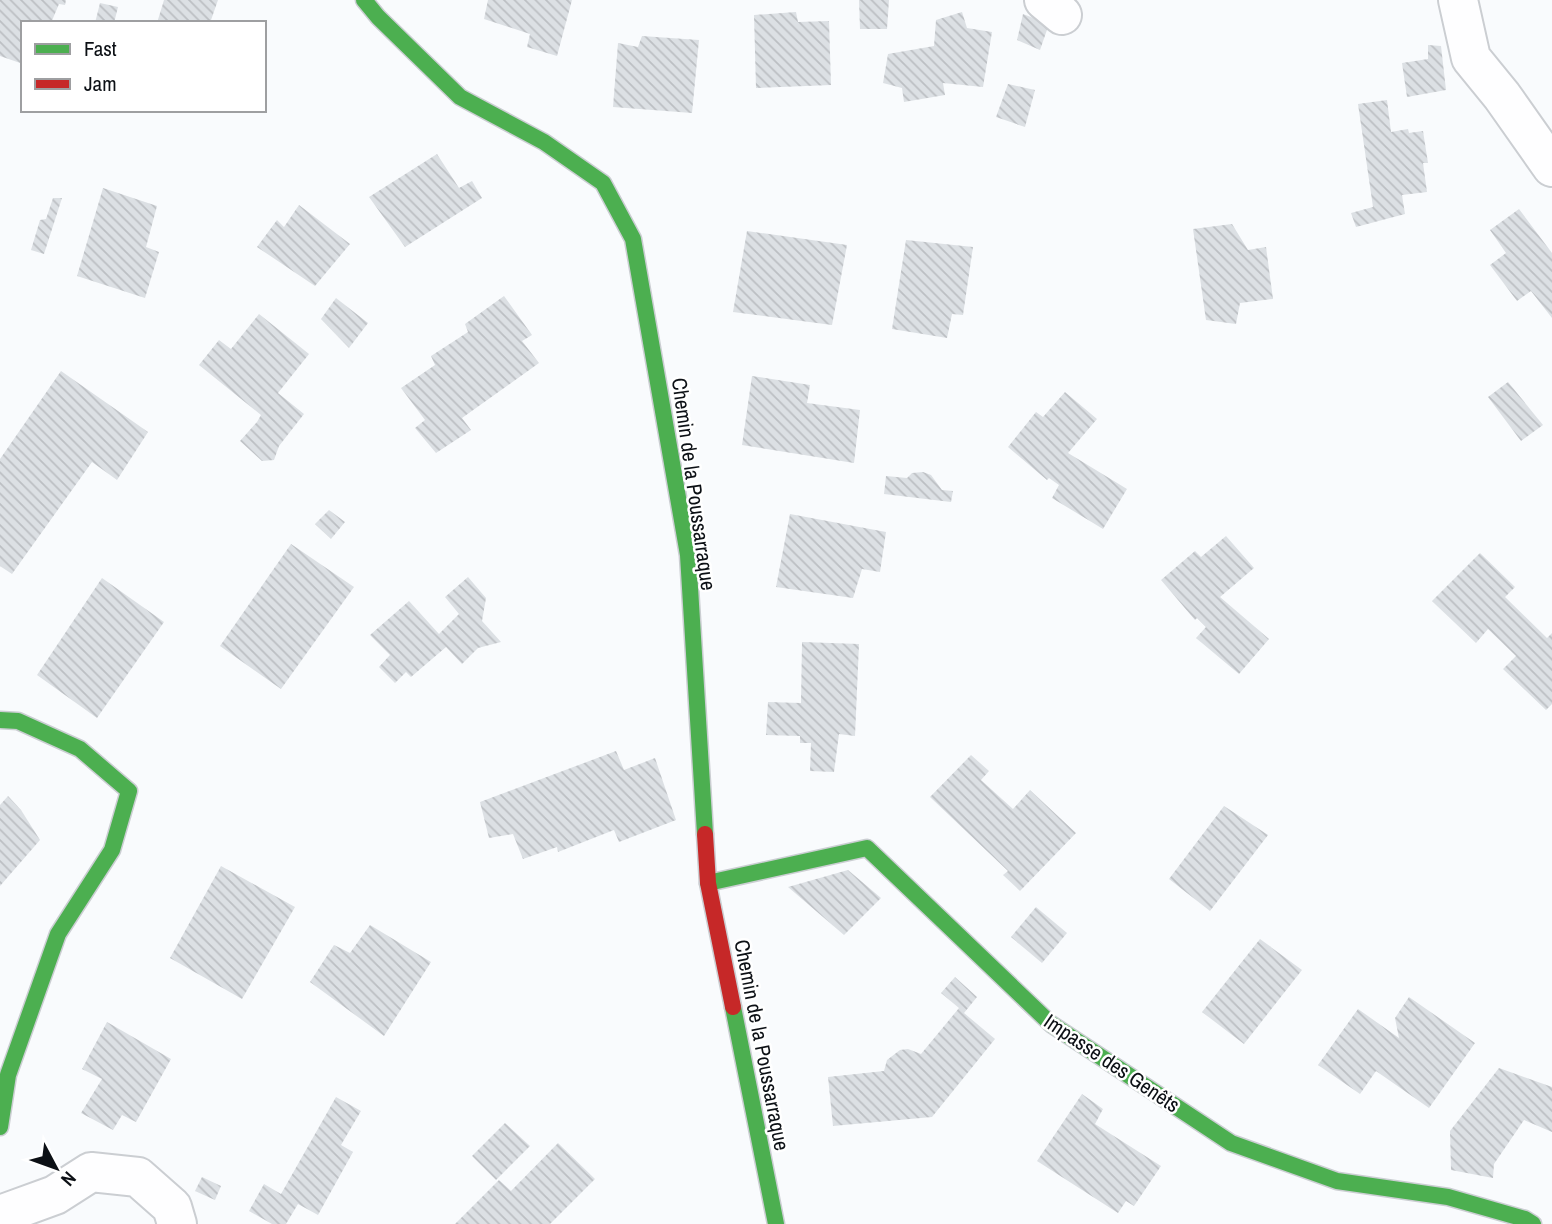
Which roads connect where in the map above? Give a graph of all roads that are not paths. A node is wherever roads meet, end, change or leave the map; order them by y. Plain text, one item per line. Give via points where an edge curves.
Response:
1 (364, 0) edge
2 (1458, 0) edge
3 (1552, 167) edge
4 (0, 720) edge
5 (708, 883) junction
6 (0, 1127) edge
7 (0, 1215) edge
8 (1537, 1220) edge
9 (177, 1224) edge
10 (776, 1224) edge

1 - 5 street, Chemin de la Poussarraque via 460,97 544,142 603,183 633,239 688,555
2 - 3 street via 1471,58
4 - 6 street via 18,721 80,749 129,791 112,850 58,934 8,1076
5 - 8 street, Impasse des Genêts via 867,848 1051,1024 1231,1143 1337,1181 1448,1197
5 - 10 street, Chemin de la Poussarraque
7 - 9 street via 55,1195 91,1172 138,1177 172,1207

